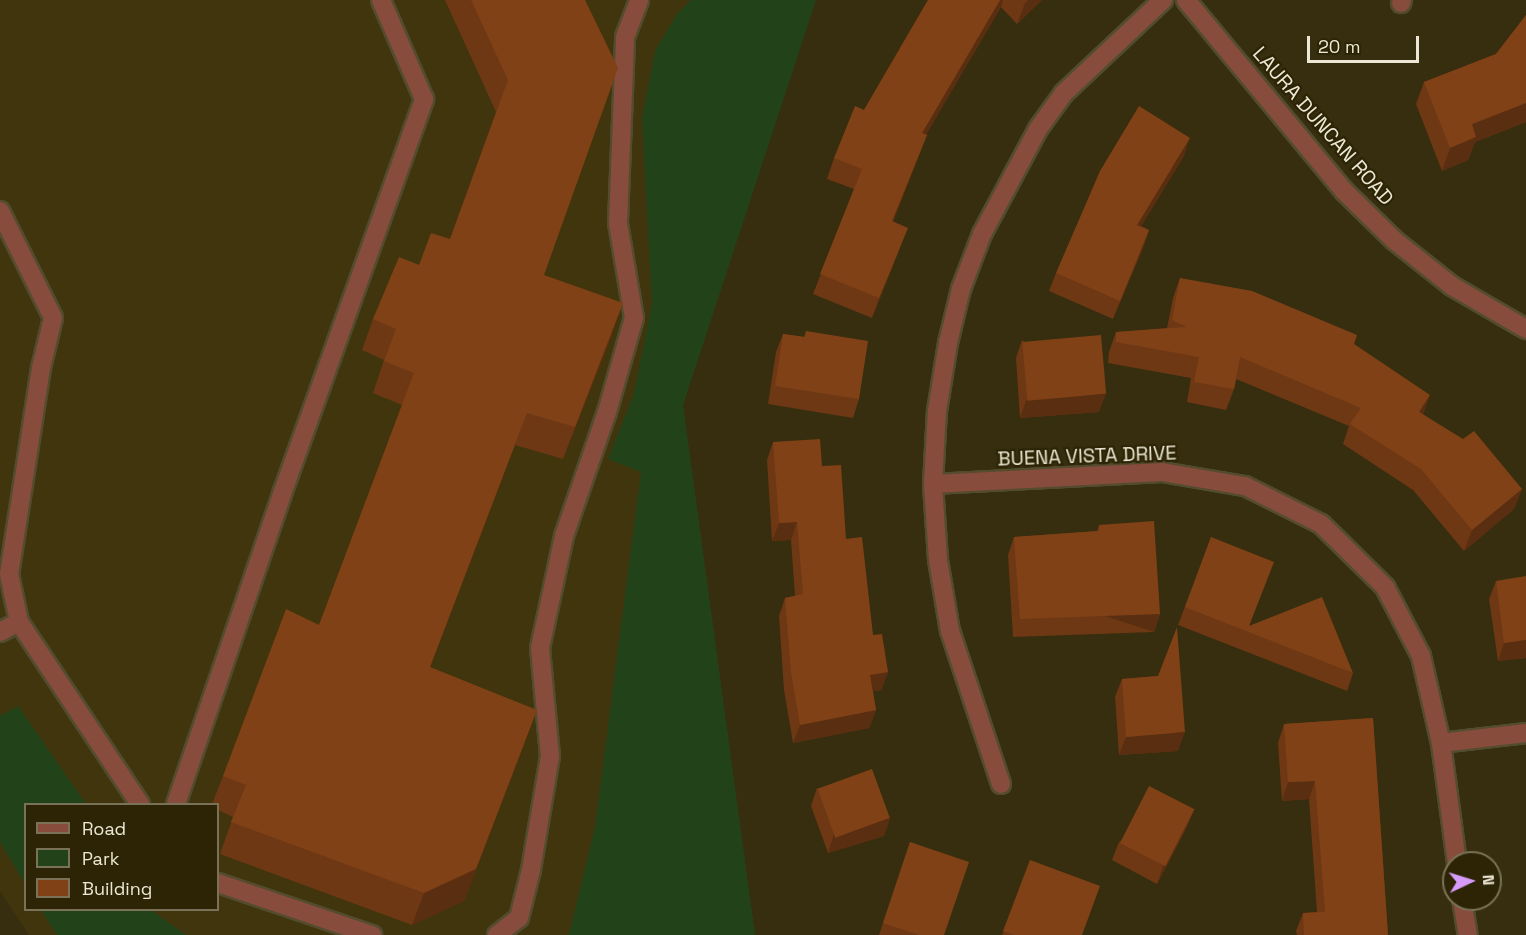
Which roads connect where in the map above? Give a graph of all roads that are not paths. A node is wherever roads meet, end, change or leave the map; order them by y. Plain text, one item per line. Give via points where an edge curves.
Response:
1 (381, 0) edge
2 (639, 0) edge
3 (1163, 0) edge
4 (1186, 0) edge
5 (0, 211) edge
6 (1526, 329) edge
7 (933, 484) junction
8 (19, 622) junction
9 (0, 632) edge
10 (1526, 733) edge
11 (1441, 743) junction
12 (1001, 784) dead end
13 (140, 803) edge
14 (176, 803) edge
15 (1455, 851) edge
16 (219, 883) edge
17 (1464, 911) edge
18 (372, 935) edge
19 (497, 935) edge
20 (1468, 935) edge

1 - 14 street via 424,99
2 - 19 street via 624,37 618,223 634,318 564,537 554,581 540,648 550,756 519,918
3 - 7 street via 1064,93 1009,179 982,234 961,289 948,343 937,411
4 - 6 street, LAURA DUNCAN ROAD via 1344,191 1394,240 1452,286
5 - 8 street via 53,318 41,368 9,574
7 - 11 street, BUENA VISTA DRIVE via 1162,472 1245,486 1284,502 1321,524 1385,586 1421,656
7 - 12 street via 938,561 950,631
8 - 9 street
8 - 13 street
10 - 11 street
11 - 15 street, BUENA VISTA DRIVE
16 - 18 street
17 - 20 street

